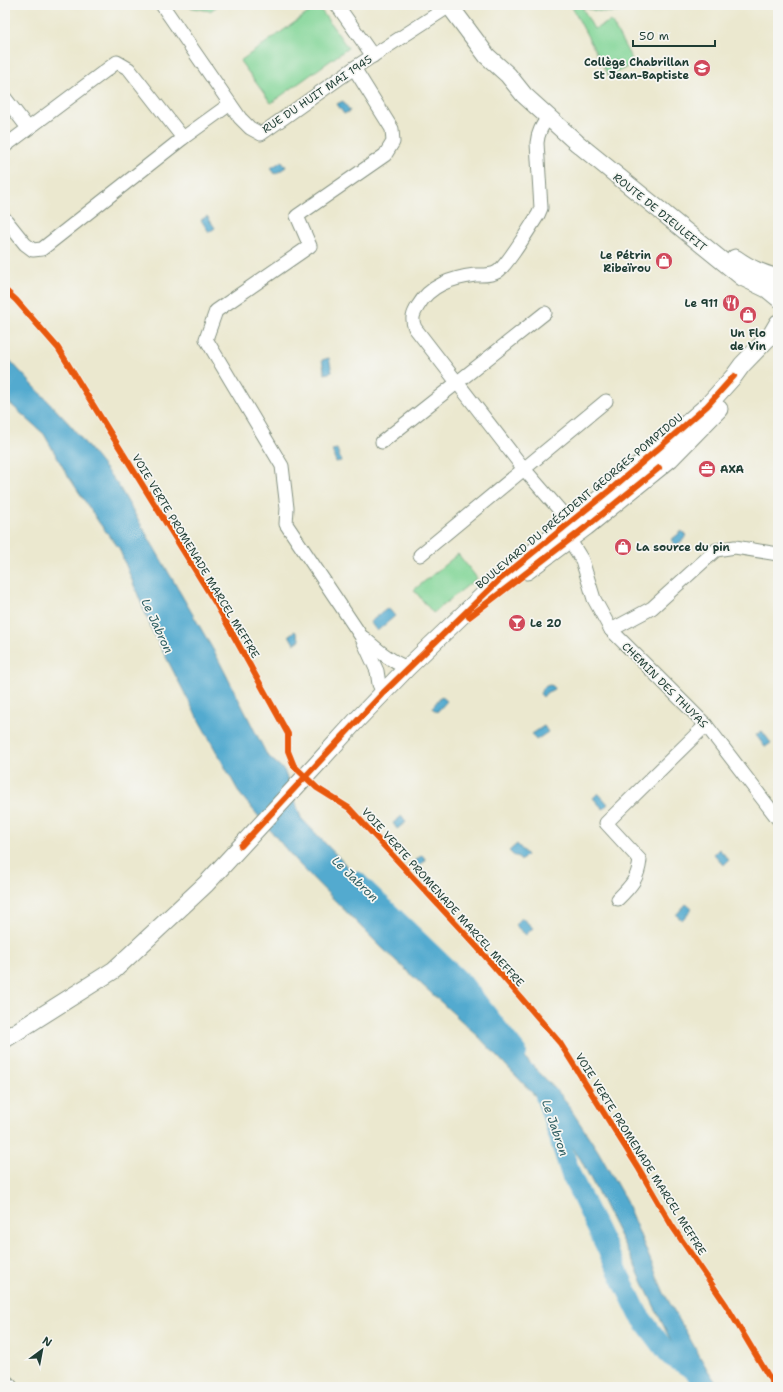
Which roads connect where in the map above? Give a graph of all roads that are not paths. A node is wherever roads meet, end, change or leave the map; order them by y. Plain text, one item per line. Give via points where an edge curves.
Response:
1 (162, 5) edge
2 (338, 5) edge
3 (453, 5) edge
4 (373, 56) junction
5 (354, 68) junction
6 (5, 98) edge
7 (230, 104) junction
8 (548, 117) junction
9 (28, 128) junction
10 (183, 138) junction
11 (5, 146) edge
12 (5, 219) edge
13 (778, 278) edge
14 (778, 298) edge
15 (545, 313) dead end
16 (778, 323) edge
17 (778, 342) edge
18 (458, 382) junction
19 (606, 401) dead end
20 (382, 442) dead end
21 (524, 469) junction
22 (610, 490) junction
23 (570, 522) junction
24 (570, 540) junction
25 (778, 554) edge
26 (420, 555) dead end
27 (611, 630) junction
28 (361, 636) junction
29 (436, 640) junction
30 (407, 668) junction
31 (383, 693) junction
32 (706, 725) junction
33 (778, 819) edge
34 (618, 899) dead end
35 (5, 1039) edge
36 (5, 1382) edge
37 (10, 1387) edge

1 - 7 street, RUE DU HUIT MAI 1945
2 - 4 street
3 - 4 street, RUE DU HUIT MAI 1945
3 - 8 main road, ROUTE DE DIEULEFIT via 524,95
4 - 5 street, RUE DU HUIT MAI 1945
5 - 7 street, RUE DU HUIT MAI 1945 via 262,134 250,128
5 - 28 street via 392,129 393,142 385,155 297,216 310,246 216,311 206,339 282,466 287,508 286,524
6 - 9 street
7 - 10 street
8 - 13 main road, ROUTE DE DIEULEFIT via 716,245 758,272
8 - 14 main road, ROUTE DE DIEULEFIT via 582,148 719,259 742,277
8 - 18 street via 541,126 537,143 541,208 513,252 497,272 448,280 437,286 419,303 414,312 412,321 416,328
9 - 10 street via 117,62 129,69
9 - 11 street
10 - 12 street via 42,249 33,250 25,244
15 - 18 street
16 - 22 main road, BOULEVARD DU PRÉSIDENT GEORGES POMPIDOU via 771,335 707,406
17 - 24 main road, BOULEVARD DU PRÉSIDENT GEORGES POMPIDOU via 718,410 670,459
18 - 20 street
18 - 21 street
19 - 21 street
21 - 23 street
21 - 26 street
22 - 23 main road, BOULEVARD DU PRÉSIDENT GEORGES POMPIDOU
22 - 24 street via 601,504 566,534
23 - 29 main road, BOULEVARD DU PRÉSIDENT GEORGES POMPIDOU via 498,580
24 - 27 street, CHEMIN DES THUYAS via 582,560 594,599
24 - 29 main road, BOULEVARD DU PRÉSIDENT GEORGES POMPIDOU
25 - 27 street via 735,547 716,550 652,608
27 - 32 street, CHEMIN DES THUYAS
28 - 30 street via 387,658
28 - 31 street via 377,671
29 - 30 main road, BOULEVARD DU PRÉSIDENT GEORGES POMPIDOU
30 - 31 main road, BOULEVARD DU PRÉSIDENT GEORGES POMPIDOU
31 - 35 main road, BOULEVARD DU PRÉSIDENT GEORGES POMPIDOU via 206,884 114,970
32 - 33 street, CHEMIN DES THUYAS
32 - 34 street via 606,823 640,860 639,872 634,882
36 - 37 main road

